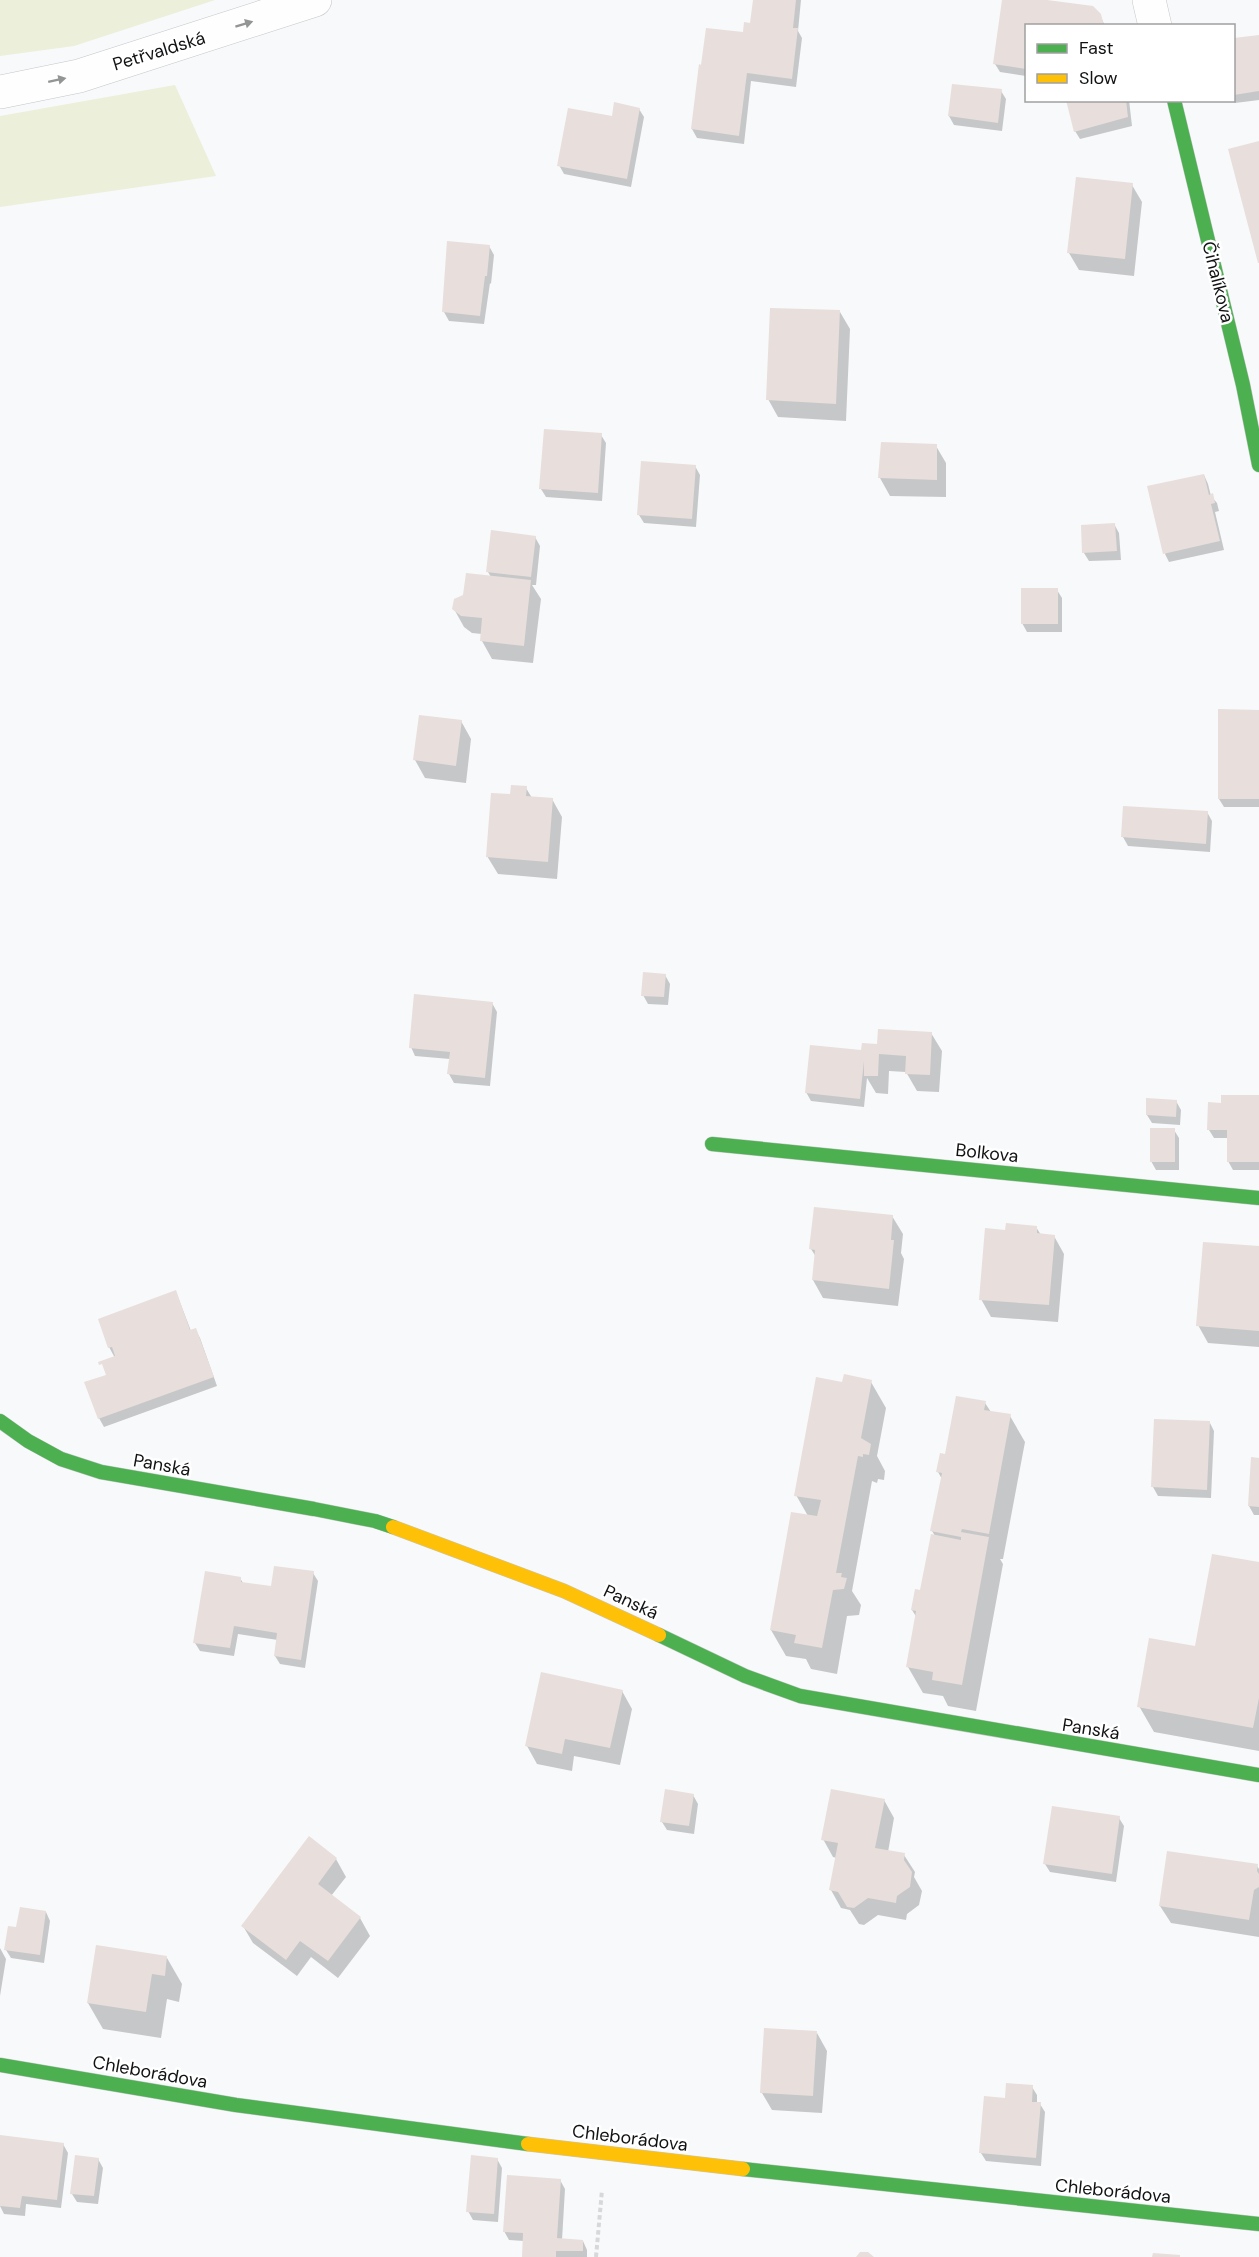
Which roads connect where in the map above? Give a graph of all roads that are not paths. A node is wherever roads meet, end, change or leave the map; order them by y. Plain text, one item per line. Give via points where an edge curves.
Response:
1 (315, 0) edge
2 (1149, 0) edge
3 (1155, 24) edge
4 (0, 92) edge
5 (1174, 102) edge
6 (1259, 465) edge
7 (712, 1144) dead end
8 (1259, 1198) edge
9 (0, 1421) edge
10 (1259, 1775) edge
11 (0, 2065) edge
12 (1259, 2224) edge

4 -> 1 street, Petřvaldská via 79,75
2 - 3 street
5 - 6 street, Čihalíkova
7 - 8 street, Bolkova
9 - 10 street, Panská via 61,1459 101,1472 375,1521 432,1540 564,1591 745,1676 800,1696
11 - 12 street, Chleborádova via 236,2105 605,2154

